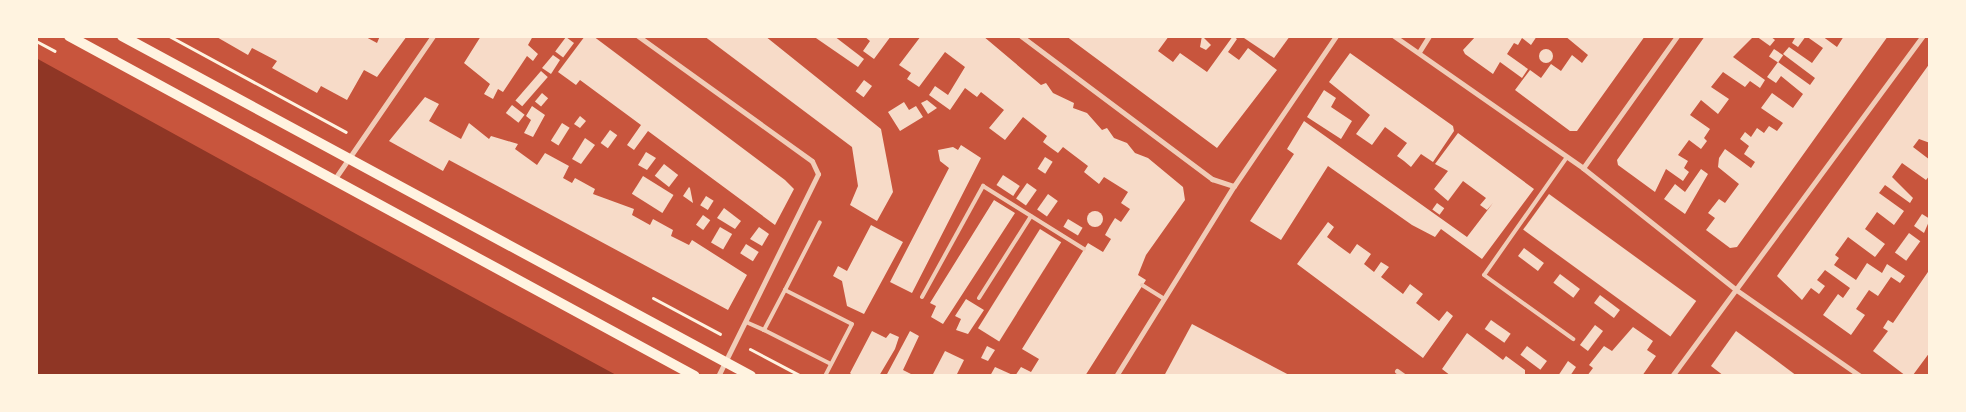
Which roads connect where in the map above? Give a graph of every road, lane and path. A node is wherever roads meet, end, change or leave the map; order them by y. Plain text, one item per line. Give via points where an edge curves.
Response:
1 (69, 36) edge
2 (122, 36) edge
3 (169, 36) edge
4 (433, 36) edge
5 (638, 36) edge
6 (1021, 36) edge
7 (1336, 36) edge
8 (1394, 36) edge
9 (1429, 36) edge
10 (1677, 36) edge
11 (1923, 36) edge
12 (1419, 52) junction
13 (358, 139) junction
14 (1568, 157) junction
15 (346, 158) junction
16 (1583, 168) junction
17 (334, 180) junction
18 (1234, 186) junction
19 (1031, 216) junction
20 (820, 222) dead end
21 (1084, 249) dead end
22 (1142, 286) dead end
23 (1735, 289) junction
24 (785, 290) junction
25 (642, 293) dead end
26 (922, 297) dead end
27 (979, 298) dead end
28 (1164, 299) junction
29 (746, 322) junction
30 (764, 330) junction
31 (1573, 339) dead end
32 (736, 342) junction
33 (726, 362) junction
34 (831, 364) junction
35 (1397, 371) dead end
36 (695, 376) edge
37 (718, 376) edge
38 (751, 376) edge
39 (800, 376) edge
40 (825, 376) edge
41 (1116, 376) edge
42 (1404, 376) edge
43 (1672, 376) edge
44 (1860, 376) edge

1 - 17 main road
2 - 15 main road
3 - 13 path
4 - 13 street
5 - 29 street via 812,161 818,174
6 - 18 street via 1212,179
7 - 18 street
8 - 12 street
9 - 12 street
10 - 16 street
11 - 23 street
12 - 14 street
13 - 15 street
14 - 16 street
14 - 31 lane via 1484,275
15 - 17 street
15 - 33 main road
16 - 23 street
17 - 36 main road
18 - 28 street
19 - 21 lane
19 - 26 lane via 983,186
19 - 27 lane
20 - 24 lane
22 - 28 lane
23 - 43 street
23 - 44 street
24 - 30 lane
24 - 34 lane via 852,324
25 - 32 path
28 - 41 street
29 - 30 lane
29 - 32 street
30 - 34 lane
32 - 33 street
32 - 39 path
33 - 37 street
33 - 38 main road
34 - 40 lane
35 - 42 street

